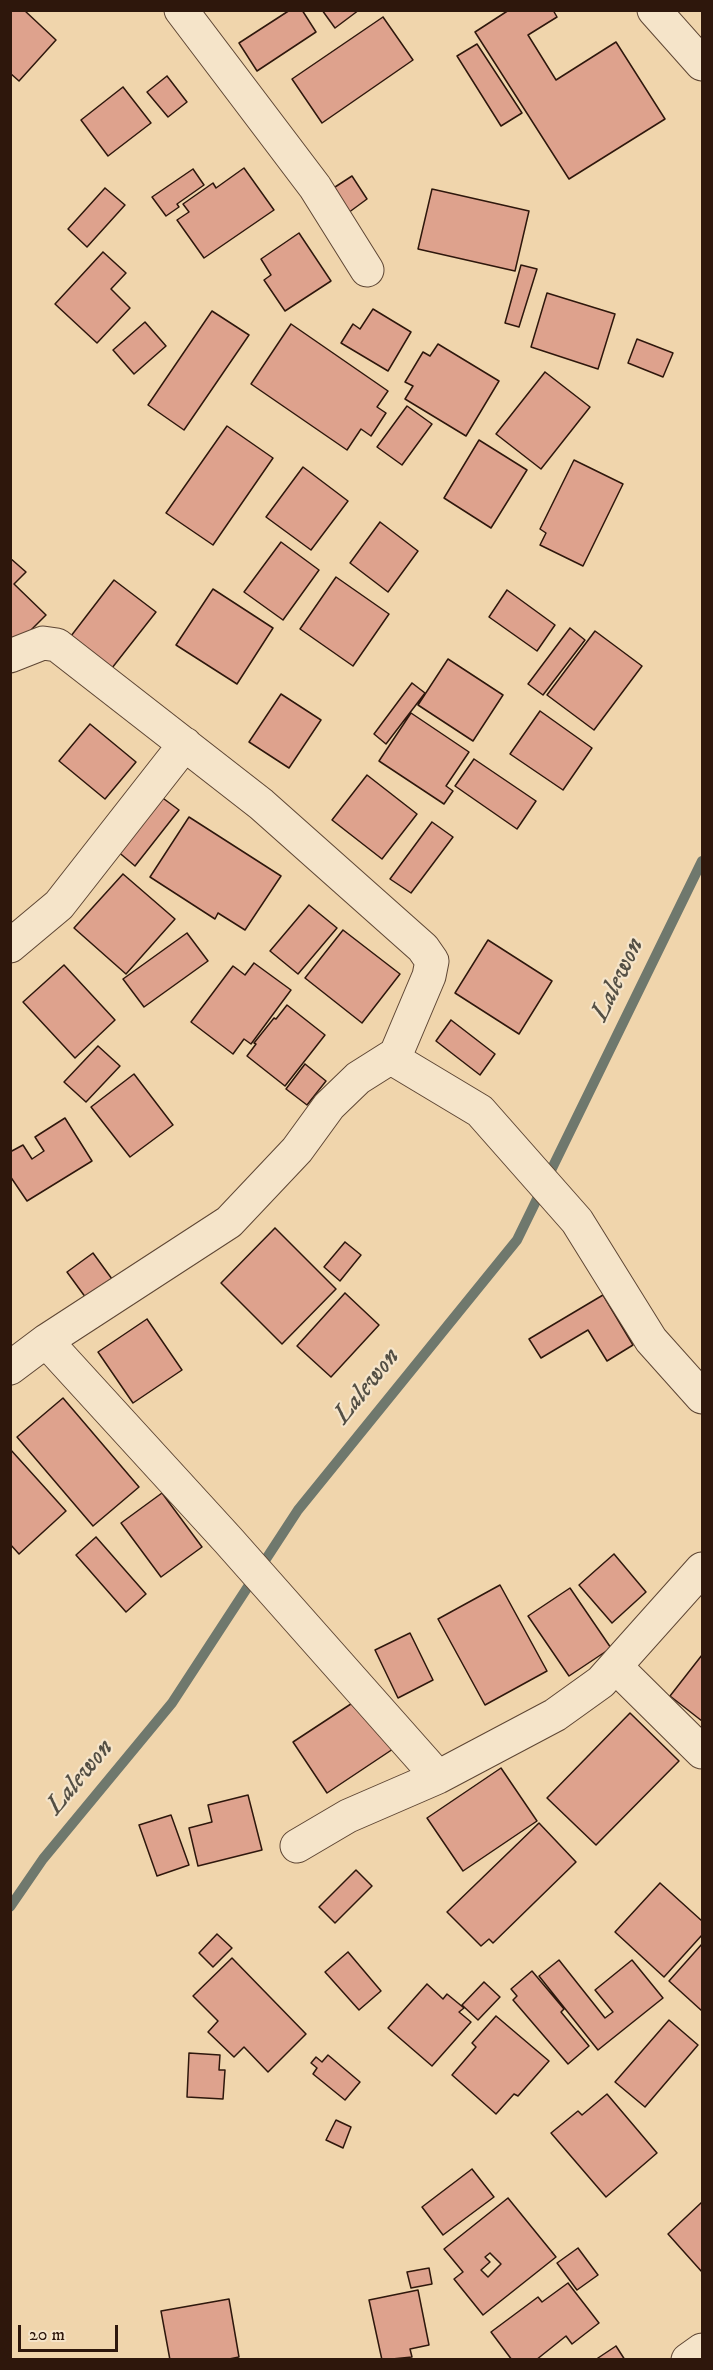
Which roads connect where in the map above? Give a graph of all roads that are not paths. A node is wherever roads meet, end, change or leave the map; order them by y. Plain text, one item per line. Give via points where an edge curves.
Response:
1 (181, 10) edge
2 (654, 10) edge
3 (702, 64) edge
4 (367, 270) dead end
5 (10, 656) edge
6 (185, 744) junction
7 (10, 946) edge
8 (396, 1054) junction
9 (46, 1341) junction
10 (10, 1368) edge
11 (702, 1397) edge
12 (702, 1569) edge
13 (616, 1667) junction
14 (702, 1752) edge
15 (438, 1777) junction
16 (297, 1846) dead end
17 (702, 2350) edge
18 (688, 2360) edge

1 - 4 street via 315,187
2 - 3 street
5 - 6 street via 43,643 57,645
6 - 7 street via 59,905
6 - 8 street via 261,804 423,948 432,961
8 - 9 street via 358,1078 329,1106 297,1150 230,1222
8 - 11 street via 400,1063 488,1120 577,1221 651,1340
9 - 10 street
9 - 15 street
12 - 13 street
13 - 14 street
13 - 15 street via 555,1715
15 - 16 street via 348,1816
17 - 18 street

